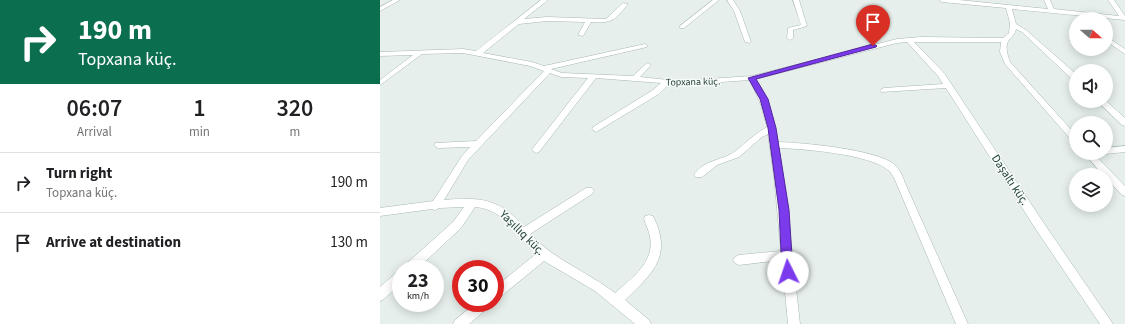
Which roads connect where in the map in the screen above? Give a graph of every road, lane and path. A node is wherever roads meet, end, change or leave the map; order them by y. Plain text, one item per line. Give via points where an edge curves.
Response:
1 (397, 0) edge
2 (545, 0) edge
3 (716, 0) edge
4 (730, 0) edge
5 (796, 0) edge
6 (942, 0) edge
7 (1047, 0) edge
8 (1111, 0) edge
9 (970, 1) edge
10 (625, 4) dead end
11 (1009, 6) junction
12 (380, 9) edge
13 (1052, 11) junction
14 (1069, 12) edge
15 (1113, 17) edge
16 (1124, 18) edge
17 (516, 22) junction
18 (588, 22) junction
19 (1013, 25) junction
20 (682, 27) dead end
21 (581, 35) dead end
22 (790, 38) dead end
23 (909, 40) junction
24 (1005, 40) junction
25 (748, 42) dead end
26 (1113, 43) edge
27 (645, 46) dead end
28 (1125, 52) edge
29 (421, 53) junction
30 (478, 53) junction
31 (380, 54) edge
32 (648, 65) dead end
33 (546, 70) junction
34 (1069, 72) edge
35 (593, 77) junction
36 (635, 78) junction
37 (752, 78) junction
38 (380, 83) edge
39 (666, 83) junction
40 (948, 86) junction
41 (884, 90) dead end
42 (1109, 108) edge
43 (1125, 123) edge
44 (596, 128) dead end
45 (772, 128) junction
46 (1069, 132) edge
47 (478, 144) junction
48 (774, 144) junction
49 (438, 145) dead end
50 (1125, 149) edge
51 (536, 150) dead end
52 (1113, 150) edge
53 (1095, 160) edge
54 (699, 175) dead end
55 (590, 191) dead end
56 (1125, 192) edge
57 (472, 203) junction
58 (435, 206) junction
59 (380, 212) edge
60 (649, 219) dead end
61 (522, 233) junction
62 (543, 255) junction
63 (786, 255) junction
64 (419, 260) edge
65 (739, 260) dead end
66 (392, 284) edge
67 (504, 287) edge
68 (380, 295) edge
69 (616, 300) junction
70 (474, 312) edge
71 (459, 324) edge
72 (645, 324) edge
73 (794, 324) edge
74 (962, 324) edge
75 (1108, 324) edge

1 - 12 street
2 - 17 street
3 - 20 street
4 - 25 street via 737,11
5 - 22 street via 804,26 790,29
6 - 9 street
7 - 13 street
8 - 16 street
9 - 11 street
10 - 18 street via 610,20
11 - 13 street
11 - 19 street
13 - 14 street
15 - 16 street
17 - 18 street via 547,19
17 - 30 street
18 - 21 street
19 - 24 street via 1012,32
19 - 34 street via 1024,31
23 - 24 street, Topxana küç.
23 - 37 street, Topxana küç. via 852,51
23 - 40 street, Daşaltı küç. via 934,66
24 - 46 street via 1003,53 1013,72
26 - 28 street
27 - 33 street
29 - 30 street, Topxana küç.
29 - 31 street, Topxana küç.
29 - 38 street
30 - 33 street, Topxana küç.
32 - 36 street
33 - 35 street, Topxana küç. via 560,75
33 - 47 street
35 - 36 street, Topxana küç.
35 - 51 street
36 - 39 street, Topxana küç.
37 - 39 street, Topxana küç.
37 - 45 street via 764,99
39 - 44 street via 656,92
40 - 41 street
40 - 75 street, Daşaltı küç. via 1041,228
42 - 43 street
45 - 48 street
45 - 54 street via 759,135 736,155 714,162
47 - 49 street
47 - 58 street via 458,168
48 - 63 street via 784,210
48 - 74 street via 814,147 869,158 890,166 903,188
50 - 52 street
53 - 56 street
55 - 61 street
57 - 58 street, Yaşıllıq küç.
57 - 61 street, Yaşıllıq küç. via 484,204 499,210
57 - 64 street via 457,225
58 - 59 street, Yaşıllıq küç.
60 - 69 street via 656,239 653,260
61 - 62 street, Yaşıllıq küç.
62 - 67 street
62 - 69 street, Yaşıllıq küç.
63 - 65 street
63 - 73 street
66 - 68 street
69 - 72 street, Yaşıllıq küç.
70 - 71 street

